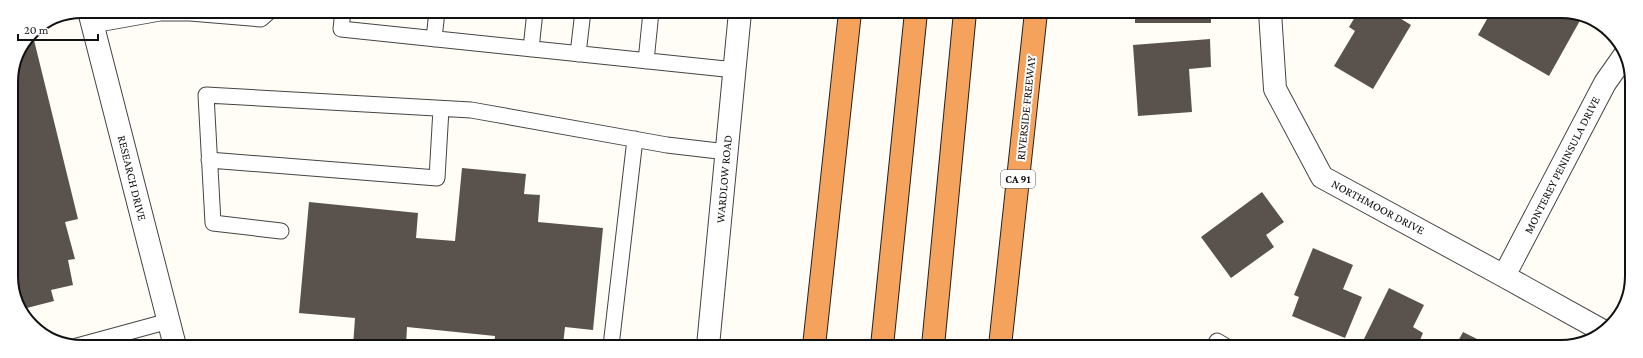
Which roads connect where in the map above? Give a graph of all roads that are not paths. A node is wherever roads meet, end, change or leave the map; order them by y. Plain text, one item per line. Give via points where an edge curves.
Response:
1 (91, 18) edge
2 (249, 18) edge
3 (262, 18) edge
4 (342, 18) edge
5 (436, 18) edge
6 (534, 18) edge
7 (582, 18) edge
8 (650, 18) edge
9 (739, 18) edge
10 (846, 18) edge
11 (849, 18) edge
12 (915, 18) edge
13 (964, 18) edge
14 (1035, 18) edge
15 (1270, 18) edge
16 (434, 39) junction
17 (531, 49) junction
18 (578, 54) junction
19 (1621, 60) edge
20 (646, 61) junction
21 (845, 68) junction
22 (735, 70) junction
23 (441, 108) junction
24 (635, 139) junction
25 (727, 152) junction
26 (209, 160) junction
27 (281, 231) dead end
28 (1504, 276) junction
29 (169, 321) junction
30 (1598, 328) edge
31 (99, 340) edge
32 (174, 340) edge
33 (612, 340) edge
34 (709, 340) edge
35 (815, 340) edge
36 (883, 340) edge
37 (934, 340) edge
38 (1001, 340) edge

1 - 29 street, RESEARCH DRIVE
2 - 3 lane
4 - 16 lane via 341,29
5 - 16 lane
6 - 17 lane
7 - 18 lane
8 - 20 lane
9 - 22 street, WARDLOW ROAD
10 - 21 highway
11 - 21 highway
12 - 36 highway
13 - 37 highway
14 - 38 highway, RIVERSIDE FREEWAY / CA 91
15 - 28 street, NORTHMOOR DRIVE via 1275,89 1322,177
16 - 17 lane
17 - 18 lane
18 - 20 lane
19 - 28 street, MONTEREY PENINSULA DRIVE via 1604,84
20 - 22 lane
21 - 35 highway
22 - 25 street, WARDLOW ROAD
23 - 24 lane via 471,110
23 - 26 lane via 437,178
23 - 26 lane via 206,95
24 - 25 lane
24 - 33 lane
25 - 34 street, WARDLOW ROAD
26 - 27 lane via 213,223
28 - 30 street, NORTHMOOR DRIVE
29 - 31 lane
29 - 32 street, RESEARCH DRIVE

